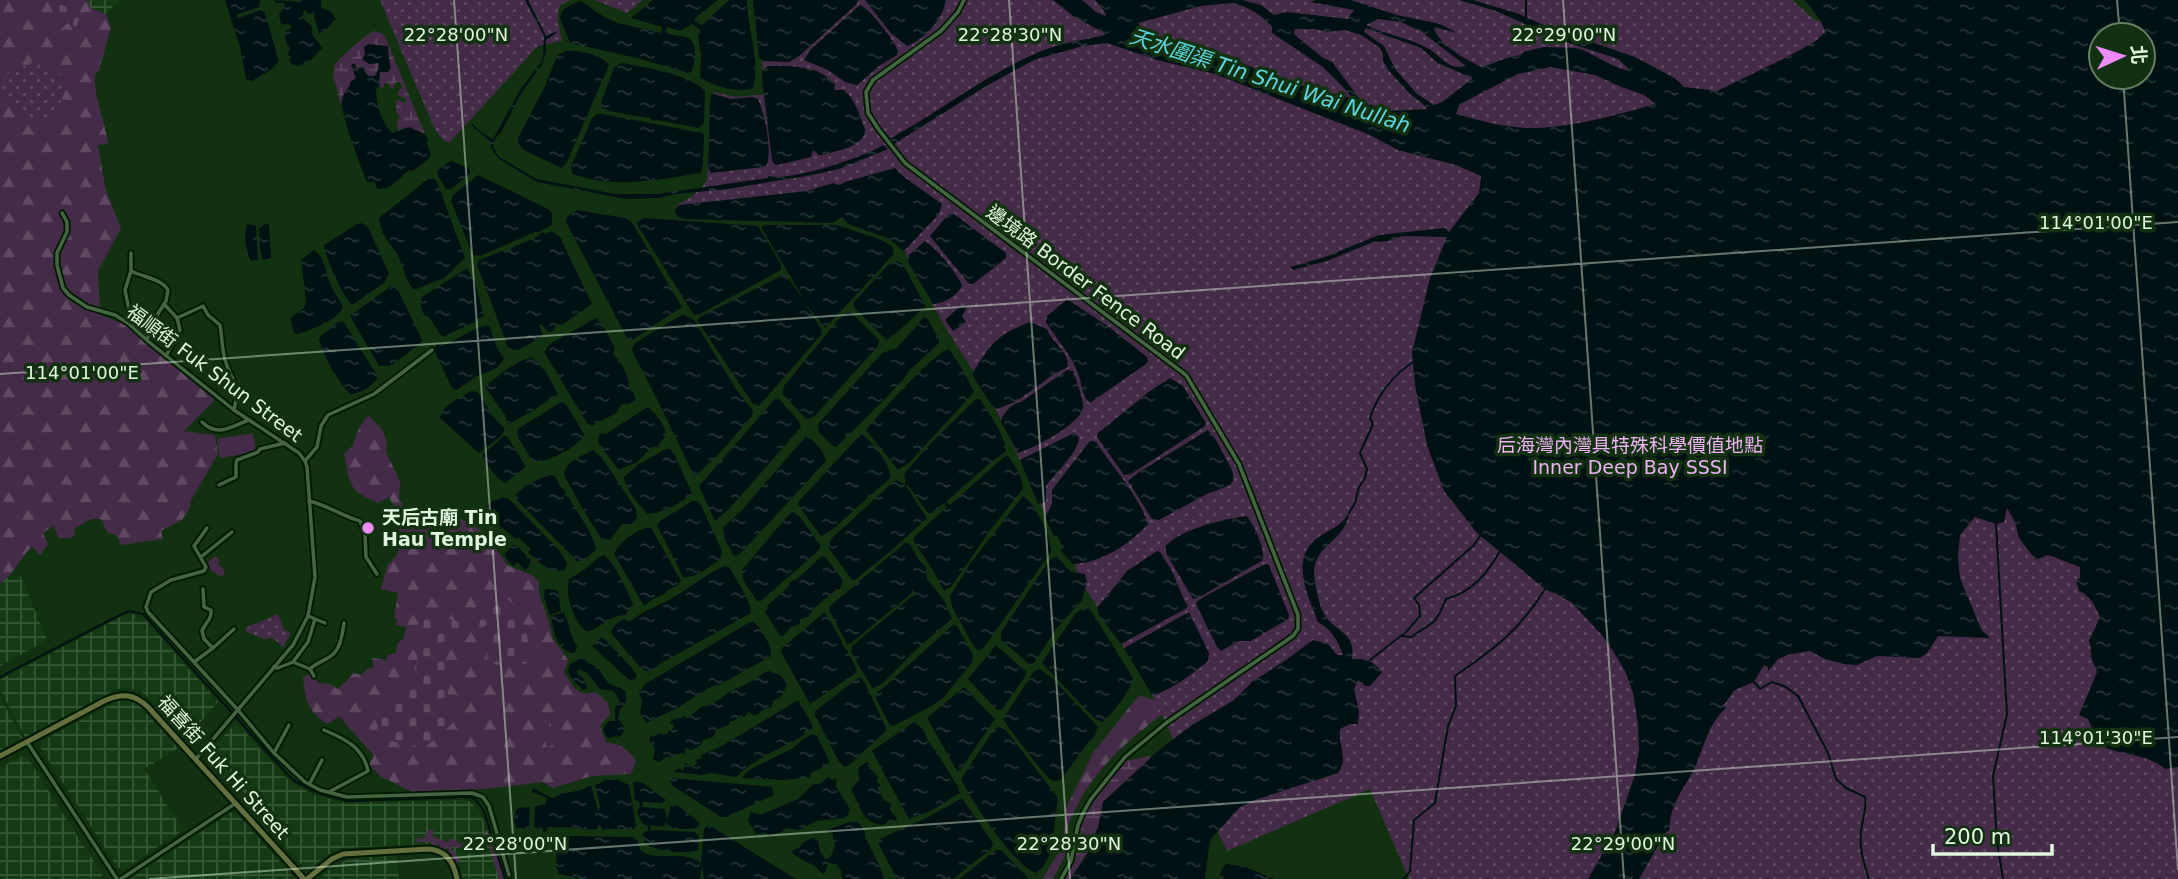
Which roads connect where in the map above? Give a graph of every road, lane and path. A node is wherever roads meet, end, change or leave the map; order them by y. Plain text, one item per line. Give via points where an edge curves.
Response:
1 (964, 0) edge
2 (62, 212) dead end
3 (131, 253) dead end
4 (131, 271) junction
5 (164, 304) junction
6 (177, 318) junction
7 (132, 327) junction
8 (147, 340) junction
9 (432, 350) dead end
10 (166, 356) junction
11 (234, 410) junction
12 (249, 420) junction
13 (202, 422) dead end
14 (285, 443) junction
15 (305, 461) junction
16 (219, 485) dead end
17 (309, 501) junction
18 (207, 528) dead end
19 (232, 532) dead end
20 (201, 558) junction
21 (377, 574) dead end
22 (203, 589) dead end
23 (308, 616) junction
24 (315, 619) junction
25 (344, 622) dead end
26 (325, 623) dead end
27 (234, 629) dead end
28 (214, 648) junction
29 (194, 662) junction
30 (293, 662) junction
31 (274, 667) junction
32 (310, 668) junction
33 (314, 676) dead end
34 (237, 711) junction
35 (289, 725) dead end
36 (324, 730) dead end
37 (27, 742) junction
38 (274, 753) junction
39 (0, 756) edge
40 (196, 759) junction
41 (322, 760) dead end
42 (309, 784) junction
43 (329, 792) junction
44 (236, 803) junction
45 (509, 875) dead end
46 (119, 879) edge
47 (306, 879) edge
48 (457, 879) edge
49 (1061, 879) edge

1 - 49 street, 邊境路 Border Fence Road via 941,31 873,80 866,92 868,113 905,163 1186,375 1239,464 1299,623 1293,636 1166,723 1125,757 1083,813 1071,861
2 - 7 street, 福順街 Fuk Shun Street via 67,232 57,265 63,288 78,302 115,315
3 - 4 street
4 - 5 street via 164,284 169,290
4 - 7 street via 125,290
5 - 6 street
5 - 8 street
6 - 10 street via 180,330
6 - 11 street via 203,306 219,323 227,366 237,384
7 - 8 street, 福順街 Fuk Shun Street
8 - 10 street, 福順街 Fuk Shun Street
9 - 15 street via 374,394 328,415 317,447
10 - 11 street, 福順街 Fuk Shun Street
11 - 12 street, 福順街 Fuk Shun Street
12 - 13 street via 224,431
12 - 14 street, 福順街 Fuk Shun Street
14 - 15 street, 福順街 Fuk Shun Street
14 - 16 street via 237,460 236,477
15 - 17 street, 福順街 Fuk Shun Street
17 - 21 street via 360,521 366,557
17 - 23 street, 福順街 Fuk Shun Street via 314,578
18 - 20 street via 194,546
19 - 20 street
20 - 29 street via 204,572 159,587 146,607
22 - 28 street via 204,607 211,610 211,619 202,631
23 - 24 street
23 - 31 street, 福順街 Fuk Shun Street via 293,645
24 - 26 street
24 - 30 street via 308,642
25 - 32 street via 340,645
27 - 28 street
28 - 29 street
29 - 34 street
30 - 31 street
30 - 32 street
31 - 34 street, 福順街 Fuk Shun Street
32 - 33 street
34 - 38 street
34 - 40 street, 福順街 Fuk Shun Street
35 - 38 street
36 - 43 street via 354,746 365,758 368,771
37 - 39 street, 福喜街 Fuk Hi Street
37 - 40 street, 福喜街 Fuk Hi Street via 107,699 130,695 148,707
37 - 46 street
38 - 42 street
40 - 44 street, 福喜街 Fuk Hi Street
41 - 42 street
42 - 43 street
43 - 45 street via 355,797 480,795 489,806
44 - 46 street
44 - 47 street, 福喜街 Fuk Hi Street
47 - 48 street via 343,854 428,849 450,859

